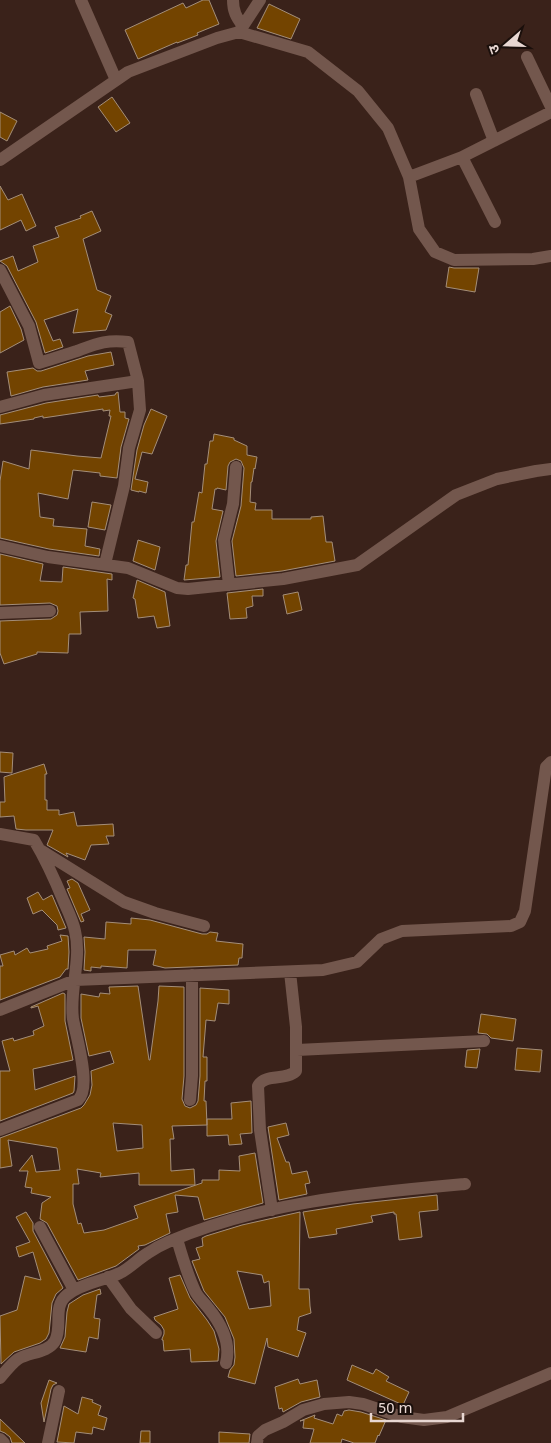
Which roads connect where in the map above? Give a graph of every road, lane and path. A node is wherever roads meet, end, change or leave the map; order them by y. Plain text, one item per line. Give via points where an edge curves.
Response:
1 (81, 0) edge
2 (233, 0) edge
3 (260, 0) edge
4 (241, 29) junction
5 (527, 57) dead end
6 (116, 80) junction
7 (476, 94) dead end
8 (551, 107) edge
9 (551, 112) edge
10 (494, 141) junction
11 (462, 157) junction
12 (0, 160) edge
13 (409, 176) junction
14 (495, 222) dead end
15 (551, 256) edge
16 (0, 270) edge
17 (138, 381) junction
18 (0, 407) edge
19 (236, 468) dead end
20 (551, 470) edge
21 (0, 546) edge
22 (105, 564) junction
23 (229, 585) junction
24 (50, 611) dead end
25 (0, 613) edge
26 (551, 762) edge
27 (0, 834) edge
28 (40, 850) junction
29 (204, 926) dead end
30 (290, 972) junction
31 (192, 975) junction
32 (75, 980) junction
33 (0, 1010) edge
34 (484, 1041) dead end
35 (296, 1050) junction
36 (190, 1100) dead end
37 (0, 1130) edge
38 (465, 1184) dead end
39 (272, 1210) junction
40 (40, 1227) dead end
41 (177, 1239) junction
42 (108, 1277) junction
43 (74, 1290) junction
44 (156, 1333) dead end
45 (226, 1363) dead end
46 (551, 1373) edge
47 (0, 1378) edge
48 (59, 1391) dead end
49 (0, 1439) edge
50 (4, 1443) edge
51 (48, 1443) edge
52 (257, 1443) edge

1 - 6 street
2 - 4 street
3 - 4 street
4 - 6 street via 128,72
4 - 13 street via 308,52 358,91 388,128
5 - 8 street
6 - 12 street
7 - 10 street
9 - 10 street
10 - 11 street
11 - 13 street
11 - 14 street
13 - 15 street via 419,229 435,252 454,260
16 - 17 street via 29,326 39,363 94,344 113,340 128,342
17 - 18 street via 44,395
17 - 22 street via 140,410
19 - 23 street via 233,504 224,540
20 - 23 street via 498,479 456,495 357,565
21 - 22 street via 48,557
22 - 23 street via 128,568 177,588
24 - 25 street
26 - 30 street via 546,766 525,911 520,922 511,926 402,931 382,939 357,962 323,970
27 - 28 street via 34,840
28 - 29 street via 124,902
28 - 32 street via 75,929
30 - 31 street
30 - 35 street
31 - 32 street
31 - 36 street
32 - 33 street
32 - 37 street via 72,1004 83,1094 78,1100
34 - 35 street
35 - 39 street via 294,1074 264,1080 258,1086 260,1130
38 - 39 street via 318,1200
39 - 41 street
40 - 43 street
41 - 42 street
41 - 45 street via 195,1290 223,1330 227,1341
42 - 43 street
42 - 44 street
43 - 47 street via 62,1299 57,1333 51,1346 18,1359
46 - 52 street via 447,1417 424,1420 356,1403 324,1404 304,1410 265,1430 258,1436
48 - 51 street
49 - 50 street

